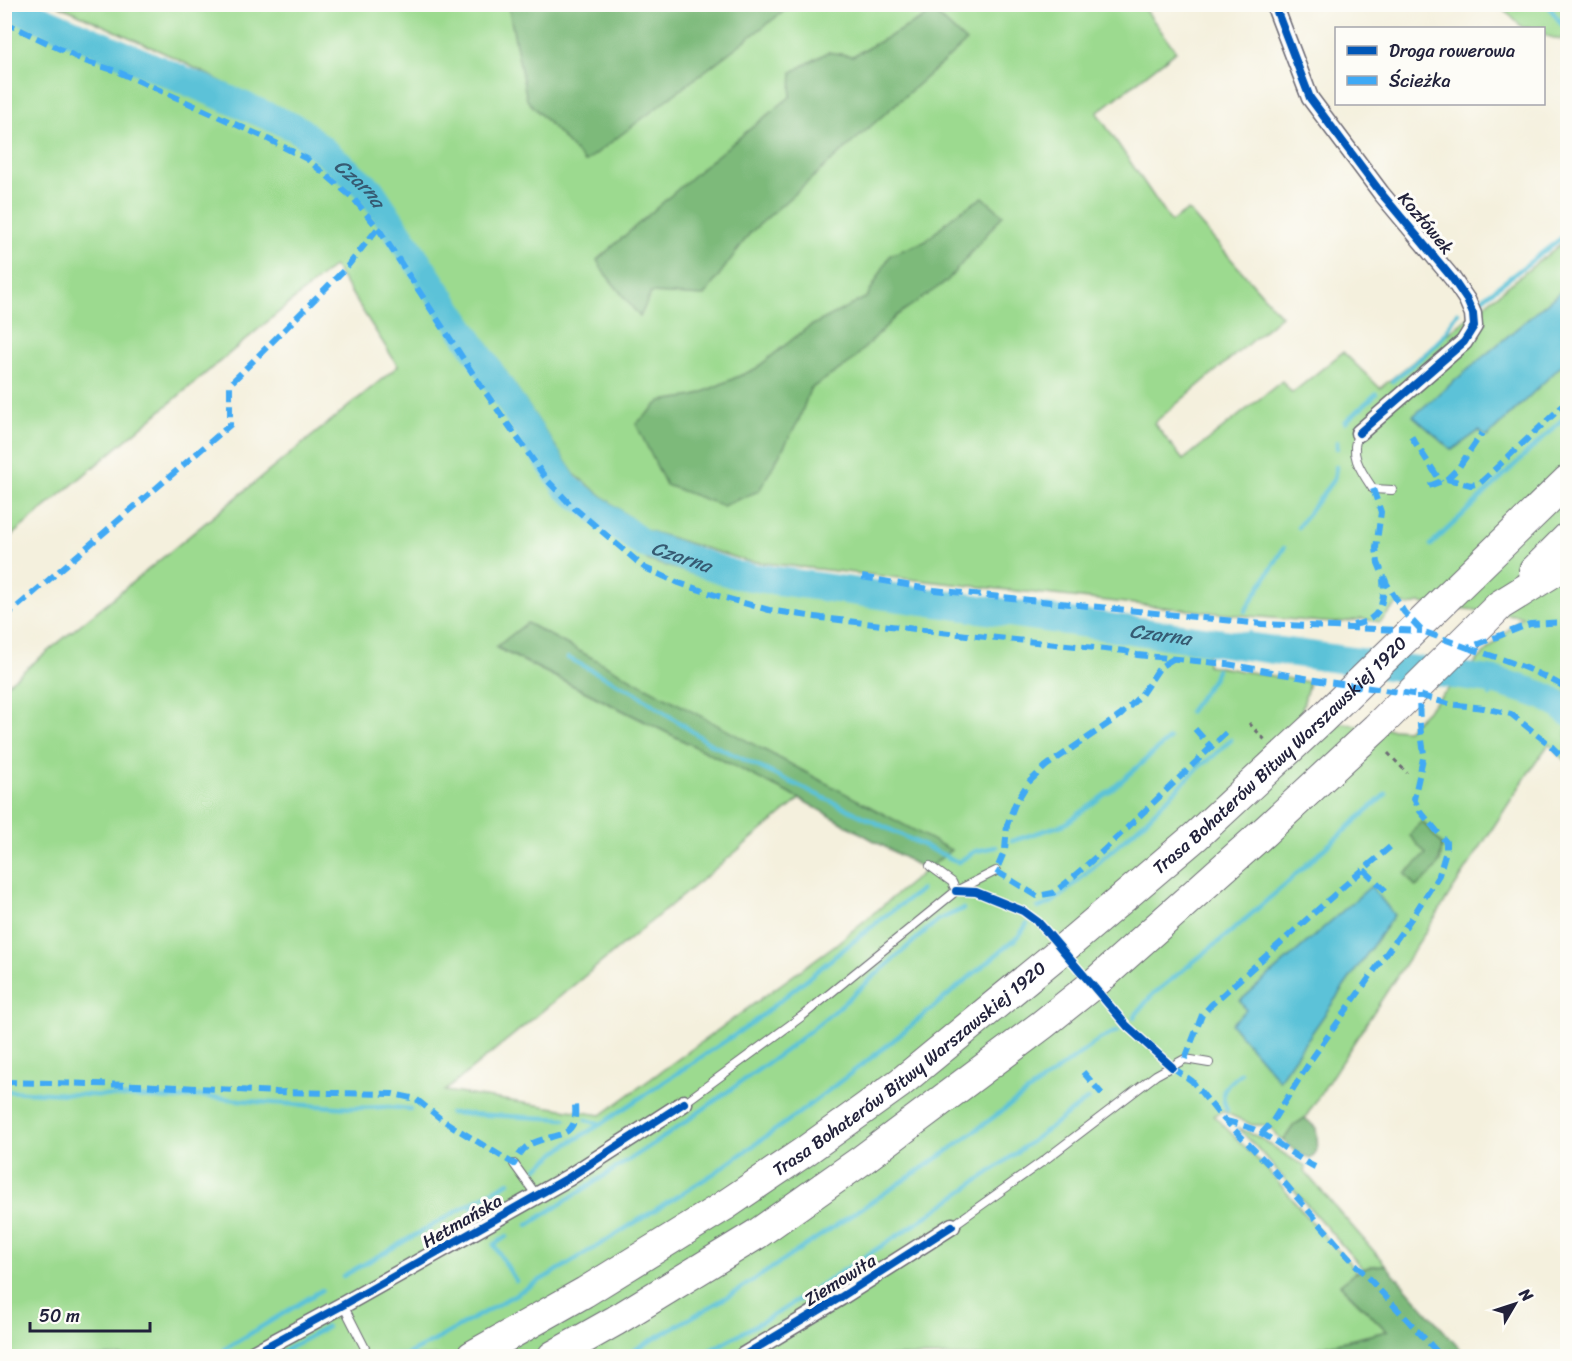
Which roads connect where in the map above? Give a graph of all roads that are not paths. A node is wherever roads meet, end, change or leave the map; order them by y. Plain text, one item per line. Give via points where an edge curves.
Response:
1 (1274, 4) edge
2 (1359, 433) joint
3 (1568, 480) edge
4 (1392, 490) dead end
5 (1568, 537) edge
6 (1568, 563) edge
7 (1496, 608) junction
8 (930, 866) dead end
9 (996, 871) dead end
10 (956, 891) junction
11 (1209, 1063) dead end
12 (684, 1103) joint
13 (514, 1164) dead end
14 (537, 1196) junction
15 (952, 1226) joint
16 (343, 1305) junction
17 (249, 1356) edge
18 (369, 1356) edge
19 (472, 1356) edge
20 (553, 1356) edge
21 (744, 1356) edge

1 - 2 street, Kozłówek via 1310,98 1381,193 1452,278 1473,314 1474,326 1464,342
2 - 4 lane via 1354,446 1357,465 1372,489
3 - 19 highway, Trasa Bohaterów Bitwy Warszawskiej 1920 via 1196,836 900,1083 724,1206
5 - 7 highway
6 - 7 highway
7 - 20 highway via 1382,740 1042,1026 757,1234
8 - 10 lane via 952,882
9 - 10 lane
10 - 12 lane via 801,1017
11 - 15 lane via 1185,1059 1156,1075
12 - 14 street, Hetmańska
13 - 14 lane
14 - 16 street, Hetmańska
15 - 21 street, Ziemowita
16 - 17 street, Hetmańska
16 - 18 lane

